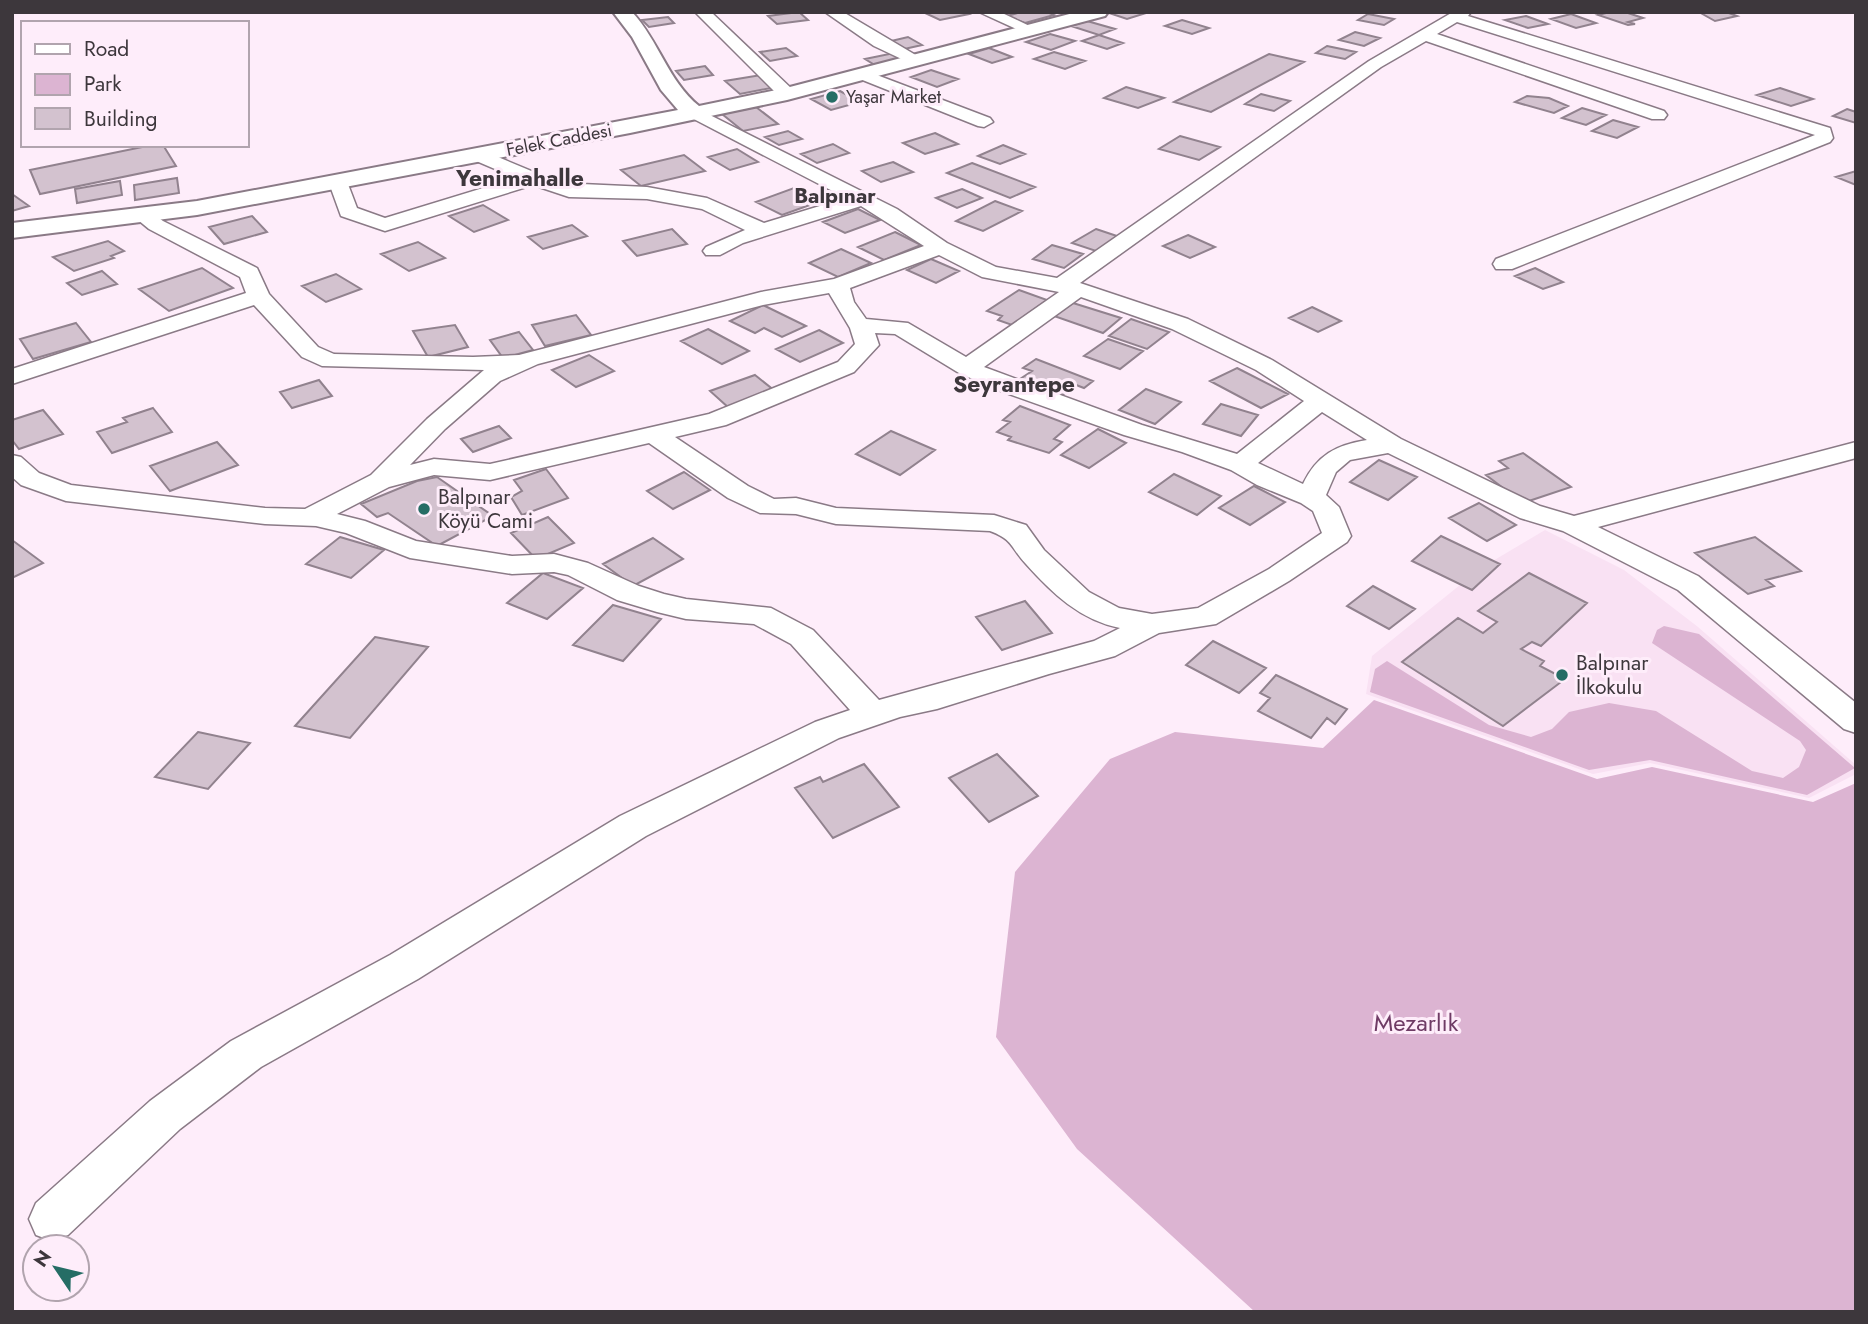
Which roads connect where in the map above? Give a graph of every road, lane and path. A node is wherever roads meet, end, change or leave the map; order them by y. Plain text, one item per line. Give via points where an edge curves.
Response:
1 (622, 12) edge
2 (702, 12) edge
3 (832, 12) edge
4 (986, 12) edge
5 (1099, 12) edge
6 (1465, 14) edge
7 (1030, 30) junction
8 (1425, 35) junction
9 (916, 60) junction
10 (861, 75) junction
11 (787, 94) junction
12 (694, 111) junction
13 (1658, 116) dead end
14 (984, 122) dead end
15 (481, 156) junction
16 (533, 179) junction
17 (339, 183) junction
18 (862, 199) junction
19 (142, 215) junction
20 (12, 230) edge
21 (762, 230) junction
22 (940, 247) junction
23 (713, 251) dead end
24 (1504, 264) dead end
25 (838, 285) junction
26 (1070, 288) junction
27 (258, 296) junction
28 (861, 325) junction
29 (530, 359) junction
30 (967, 368) junction
31 (12, 377) edge
32 (1320, 401) junction
33 (654, 435) junction
34 (1392, 445) junction
35 (1856, 450) edge
36 (12, 463) edge
37 (1240, 464) junction
38 (380, 481) junction
39 (1311, 498) junction
40 (309, 518) junction
41 (1573, 525) junction
42 (1152, 624) junction
43 (873, 714) junction
44 (1856, 721) edge
45 (52, 1219) dead end

1 - 12 street via 649,47 676,101
2 - 11 street
3 - 9 street
4 - 7 street
5 - 7 street, Felek Caddesi
6 - 8 street
6 - 24 street via 1824,132 1824,138 1745,171
7 - 9 street, Felek Caddesi
8 - 13 street
8 - 26 street via 1375,64
9 - 10 street, Felek Caddesi
10 - 11 street, Felek Caddesi
10 - 14 street
11 - 12 street, Felek Caddesi
12 - 15 street, Felek Caddesi
12 - 18 street
15 - 16 street
15 - 17 street, Felek Caddesi
16 - 17 street via 384,225 348,212
16 - 21 street via 569,191 647,193 707,204
17 - 19 street, Felek Caddesi
18 - 21 street
18 - 22 street
19 - 20 street, Felek Caddesi
19 - 27 street via 249,273
21 - 23 street
22 - 25 street
22 - 26 street via 990,272
25 - 28 street via 840,299
25 - 29 street via 761,299
26 - 30 street
26 - 32 street via 1180,324 1264,365
27 - 29 street via 310,352 330,361 473,364
27 - 31 street
28 - 30 street via 900,328
28 - 33 street via 867,345 846,367 717,420
29 - 38 street via 491,376
30 - 37 street
32 - 34 street
32 - 37 street
33 - 38 street via 490,472 435,467
33 - 42 street via 738,492 770,507 796,506 836,516 995,523 1016,531 1034,556 1078,599 1111,616
34 - 39 street via 1346,451 1320,472
34 - 41 street via 1530,512
35 - 41 street
36 - 40 street via 30,479 66,493
37 - 39 street
38 - 40 street
39 - 42 street via 1325,507 1336,536 1205,617
40 - 43 street via 355,527 410,549 512,565 554,563 628,593 686,609 760,615 802,637
41 - 44 street via 1688,583
42 - 43 street via 1104,649
43 - 45 street via 827,730 633,826 404,967 246,1054 165,1115

